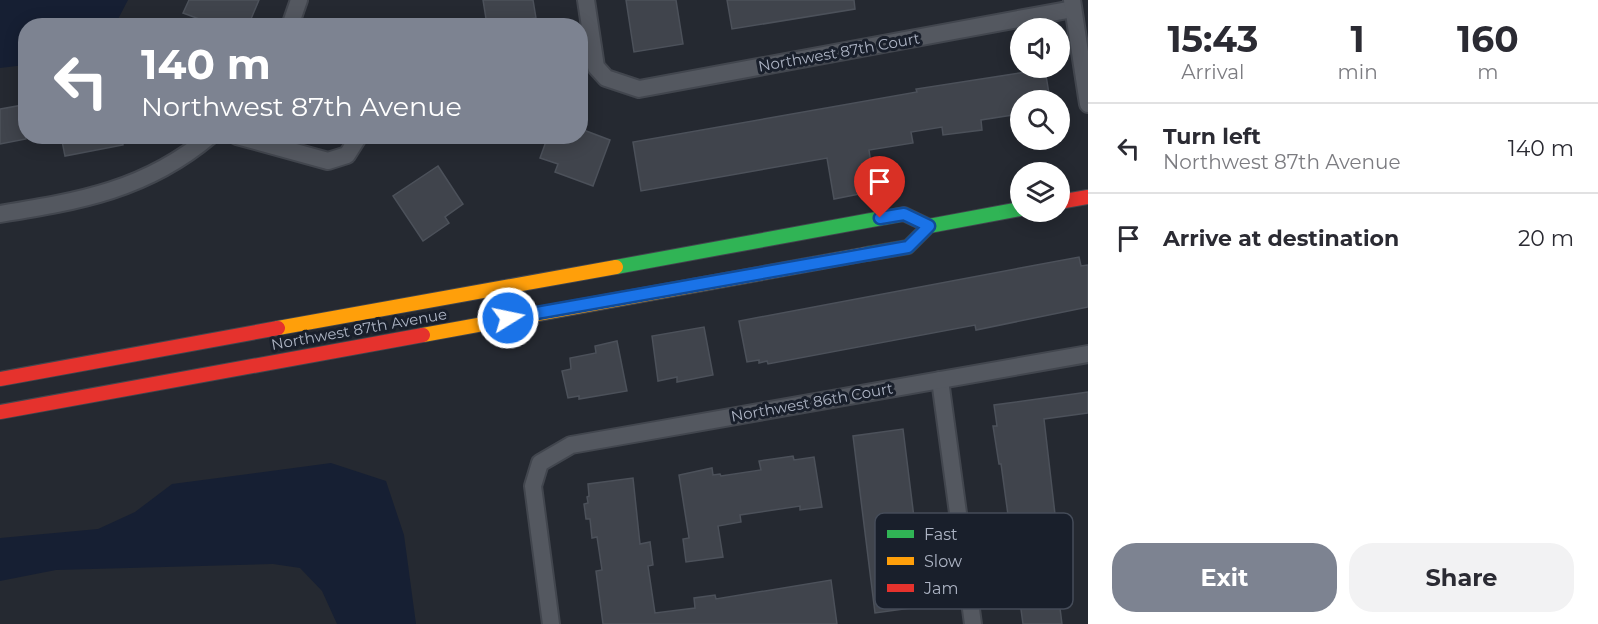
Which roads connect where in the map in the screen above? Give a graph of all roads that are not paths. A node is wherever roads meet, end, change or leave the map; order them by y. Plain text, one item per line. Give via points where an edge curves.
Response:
1 (299, 0) edge
2 (586, 0) edge
3 (1073, 4) edge
4 (295, 18) edge
5 (1088, 104) edge
6 (201, 144) edge
7 (266, 144) edge
8 (354, 144) edge
9 (1088, 197) edge
10 (1070, 200) edge
11 (1010, 211) edge
12 (0, 214) edge
13 (929, 226) junction
14 (1088, 354) edge
15 (0, 379) edge
16 (940, 380) junction
17 (0, 412) edge
18 (958, 513) edge
19 (971, 609) edge
20 (551, 624) edge
21 (973, 624) edge

1 - 4 street
2 - 3 street, Northwest 87th Court via 596,67 606,78 639,89
3 - 5 street
6 - 12 street via 182,160 122,188
7 - 8 street via 328,161 347,155
9 - 10 street
11 - 13 street
13 - 15 street, Northwest 87th Avenue via 904,214
13 - 17 street, Northwest 87th Avenue via 908,247
14 - 16 street, Northwest 86th Court
16 - 18 street
16 - 20 street, Northwest 86th Court via 571,445 540,463 532,486
19 - 21 street

